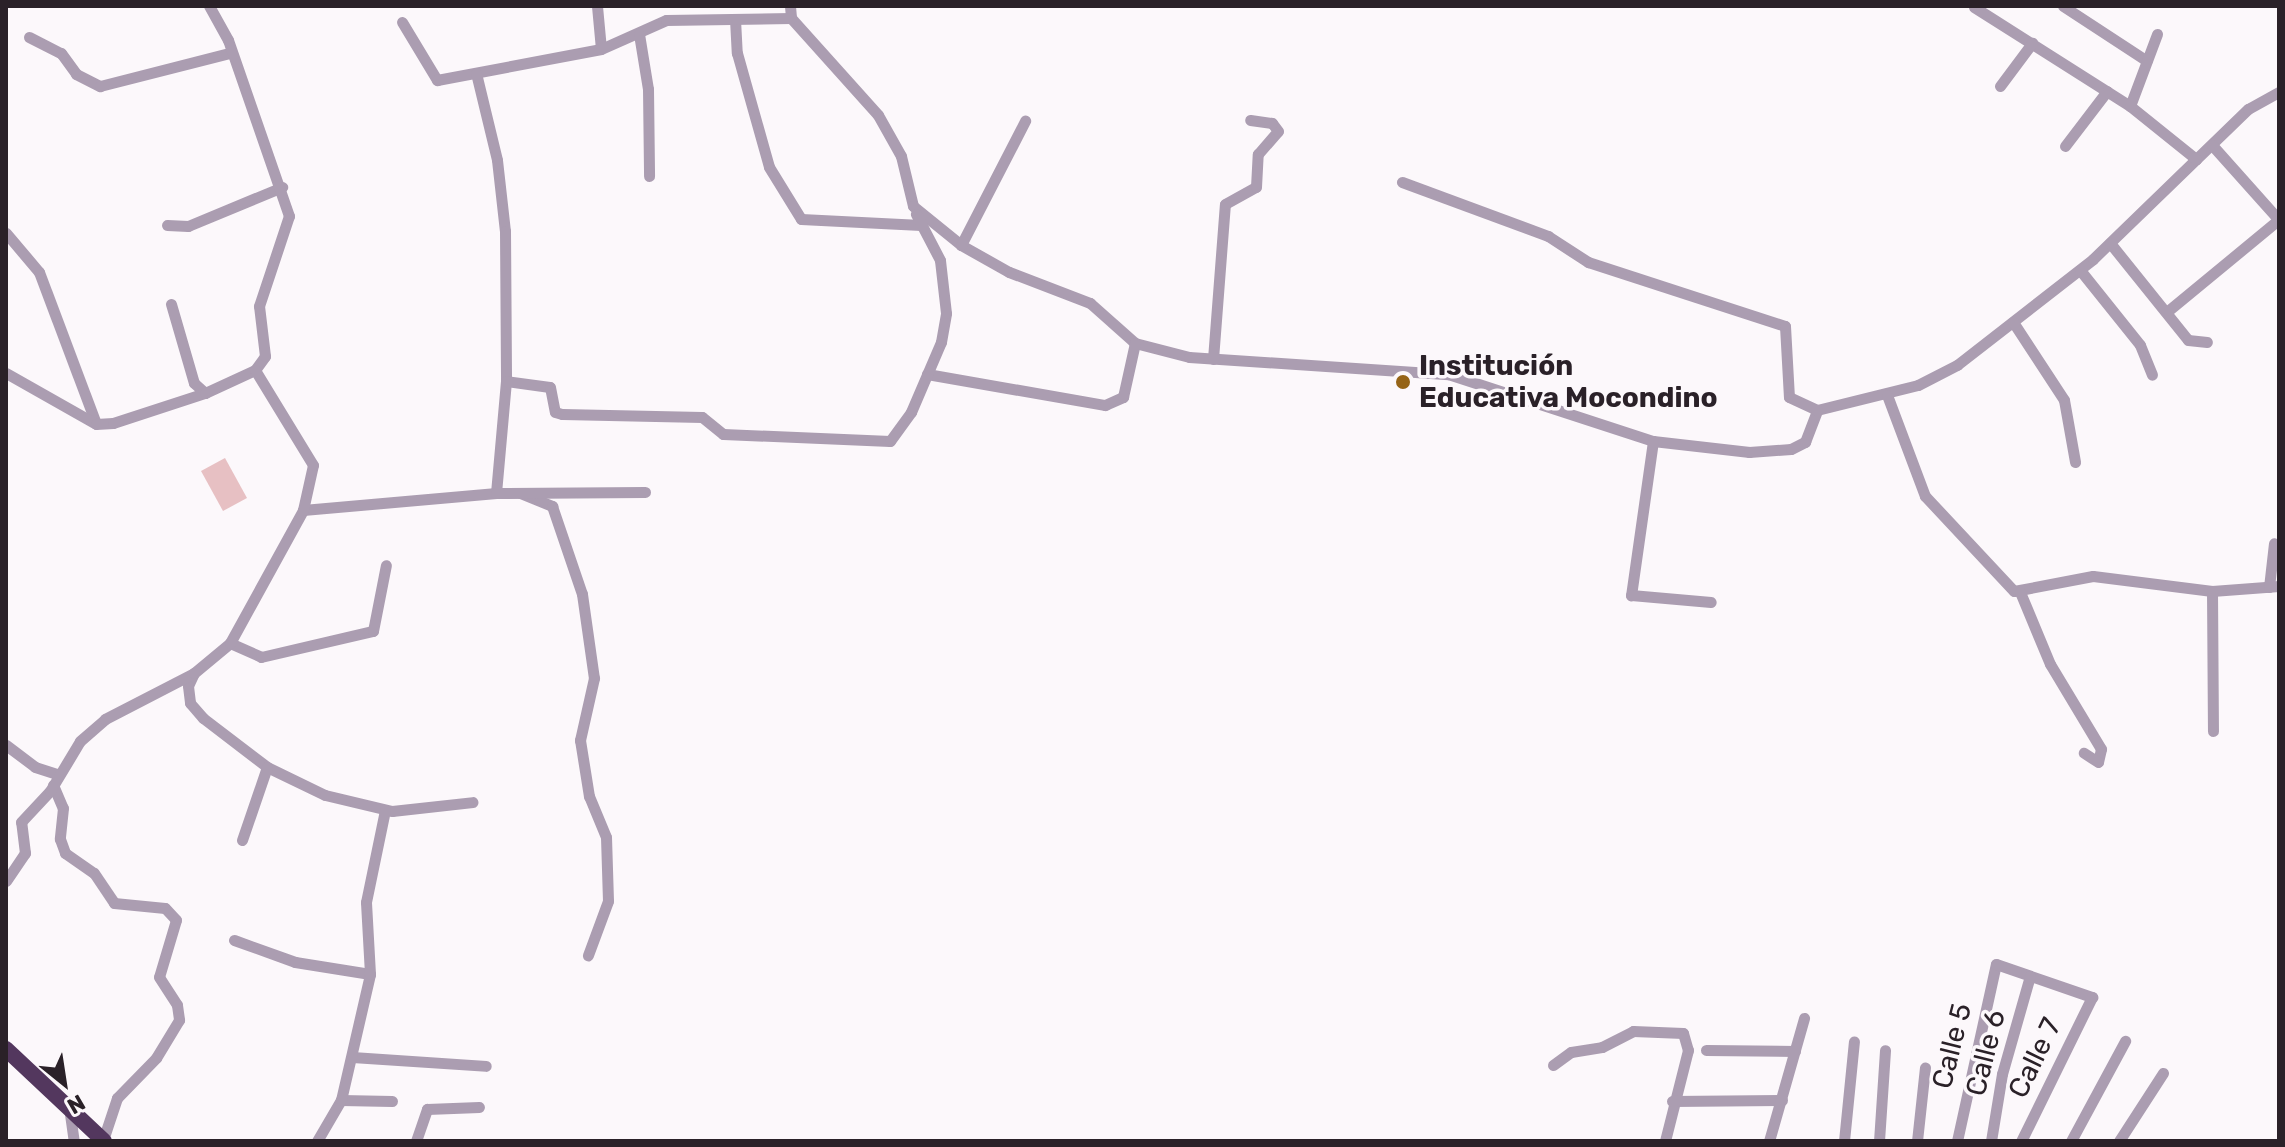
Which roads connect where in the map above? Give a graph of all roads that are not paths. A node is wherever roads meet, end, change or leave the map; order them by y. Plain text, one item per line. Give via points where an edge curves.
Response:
1 (209, 6) edge
2 (597, 6) edge
3 (2063, 6) edge
4 (1974, 7) edge
5 (791, 12) edge
6 (735, 19) junction
7 (402, 22) dead end
8 (639, 34) junction
9 (2157, 34) dead end
10 (29, 37) dead end
11 (2032, 43) junction
12 (601, 49) junction
13 (229, 53) junction
14 (2147, 61) junction
15 (476, 73) junction
16 (2000, 86) dead end
17 (2107, 91) junction
18 (2279, 92) edge
19 (2130, 106) junction
20 (1250, 120) dead end
21 (1025, 121) dead end
22 (2212, 145) junction
23 (2065, 146) dead end
24 (2196, 159) junction
25 (649, 176) dead end
26 (1402, 182) dead end
27 (282, 187) junction
28 (913, 206) junction
29 (2279, 220) edge
30 (167, 225) dead end
31 (921, 225) junction
32 (6, 233) edge
33 (2110, 243) junction
34 (961, 245) junction
35 (2080, 270) junction
36 (171, 304) dead end
37 (2169, 310) junction
38 (2013, 322) junction
39 (2207, 342) dead end
40 (1135, 343) junction
41 (1213, 359) junction
42 (255, 370) junction
43 (6, 373) edge
44 (927, 374) junction
45 (2152, 375) dead end
46 (506, 381) junction
47 (205, 393) junction
48 (1887, 395) junction
49 (1817, 410) junction
50 (96, 424) junction
51 (1653, 441) junction
52 (2075, 462) dead end
53 (645, 492) dead end
54 (496, 493) junction
55 (520, 493) junction
56 (303, 510) junction
57 (2274, 543) dead end
58 (386, 565) dead end
59 (2274, 587) edge
60 (2212, 591) junction
61 (2020, 592) junction
62 (1711, 602) dead end
63 (230, 643) junction
64 (194, 673) junction
65 (2213, 731) dead end
66 (6, 745) edge
67 (2084, 753) dead end
68 (267, 767) junction
69 (54, 779) junction
70 (473, 802) dead end
71 (385, 810) junction
72 (242, 840) dead end
73 (6, 881) edge
74 (234, 940) dead end
75 (588, 955) dead end
76 (370, 974) junction
77 (2030, 976) junction
78 (1804, 1018) dead end
79 (1854, 1041) dead end
80 (2125, 1041) dead end
81 (6, 1049) edge
82 (1706, 1050) dead end
83 (1885, 1050) dead end
84 (1795, 1051) junction
85 (352, 1057) junction
86 (1553, 1065) dead end
87 (486, 1066) dead end
88 (1925, 1067) dead end
89 (2163, 1073) dead end
90 (341, 1100) junction
91 (1782, 1100) junction
92 (392, 1101) dead end
93 (1672, 1101) junction
94 (69, 1103) junction
95 (479, 1107) dead end
96 (104, 1140) edge
97 (74, 1141) edge
98 (317, 1141) edge
99 (416, 1141) edge
100 (1665, 1141) edge
101 (1769, 1141) edge
102 (1844, 1141) edge
103 (1879, 1141) edge
104 (1917, 1141) edge
105 (1957, 1141) edge
106 (1991, 1141) edge
107 (2021, 1141) edge
108 (2071, 1141) edge
109 (2119, 1141) edge

1 - 13 street
2 - 12 street
3 - 14 street
4 - 11 street
5 - 6 street
5 - 28 street via 878,115 901,156
6 - 8 street via 666,20
6 - 31 street via 737,53 769,167 801,219
7 - 15 street via 437,80
8 - 12 street
8 - 25 street via 648,89
9 - 14 street
10 - 13 street via 61,53 76,74 100,86
11 - 16 street
11 - 17 street
12 - 15 street
13 - 27 street
14 - 19 street
15 - 46 street via 503,192
17 - 19 street
17 - 23 street
18 - 22 street via 2248,109
19 - 24 street
20 - 41 street via 1278,131 1258,154 1256,187 1225,204
21 - 34 street
22 - 24 street
22 - 29 street
24 - 33 street
26 - 49 street via 1548,236 1588,262 1785,326 1789,397
27 - 30 street via 188,226
27 - 42 street via 289,229 272,256 259,306 265,356
28 - 31 street
28 - 34 street
29 - 37 street
31 - 44 street via 940,260 946,313
32 - 50 street via 39,272
33 - 35 street
33 - 37 street
34 - 40 street via 1090,303
35 - 38 street
35 - 45 street via 2140,345
36 - 47 street via 194,383
37 - 39 street via 2188,340
38 - 48 street via 1957,365
38 - 52 street via 2064,400
40 - 41 street
40 - 44 street via 1123,397 1105,405
41 - 51 street via 1448,374
42 - 47 street
42 - 56 street via 313,465
43 - 50 street
44 - 46 street via 898,431 890,441 875,442 723,434 702,417 562,414 555,412 550,387
46 - 54 street
47 - 50 street
48 - 49 street
48 - 61 street via 1925,496 2004,585
49 - 51 street via 1805,442 1791,449
51 - 62 street via 1631,595
53 - 55 street
54 - 55 street
54 - 56 street
55 - 75 street via 552,506 582,594 594,678 580,740 589,796 606,837 608,901
56 - 63 street
57 - 59 street
58 - 63 street via 373,631 261,657
59 - 60 street
60 - 61 street via 2093,576
60 - 65 street
61 - 67 street via 2050,664 2101,749 2098,762
63 - 64 street
64 - 68 street via 190,703
64 - 69 street via 105,719
66 - 69 street
68 - 71 street via 325,795
68 - 72 street
69 - 73 street via 21,822 25,853
69 - 96 street via 63,808 65,853 94,873 114,903 165,908 176,920 159,977 177,1005 179,1020 156,1058 117,1098
70 - 71 street
71 - 76 street via 366,902
74 - 76 street via 295,962
76 - 85 street
77 - 105 street, Calle 5 via 1996,964 1971,1055
77 - 106 street, Calle 6 via 2002,1074
77 - 107 street, Calle 7 via 2092,997
78 - 84 street
79 - 102 street
80 - 108 street
81 - 94 highway
82 - 84 street
83 - 103 street
84 - 91 street
85 - 87 street
85 - 90 street
86 - 93 street via 1571,1052 1602,1047 1633,1031 1678,1031 1687,1037 1688,1050
88 - 104 street
89 - 109 street
90 - 92 street
90 - 98 street
91 - 93 street
91 - 101 street
93 - 100 street
94 - 96 highway
94 - 97 street
95 - 99 street via 427,1109

